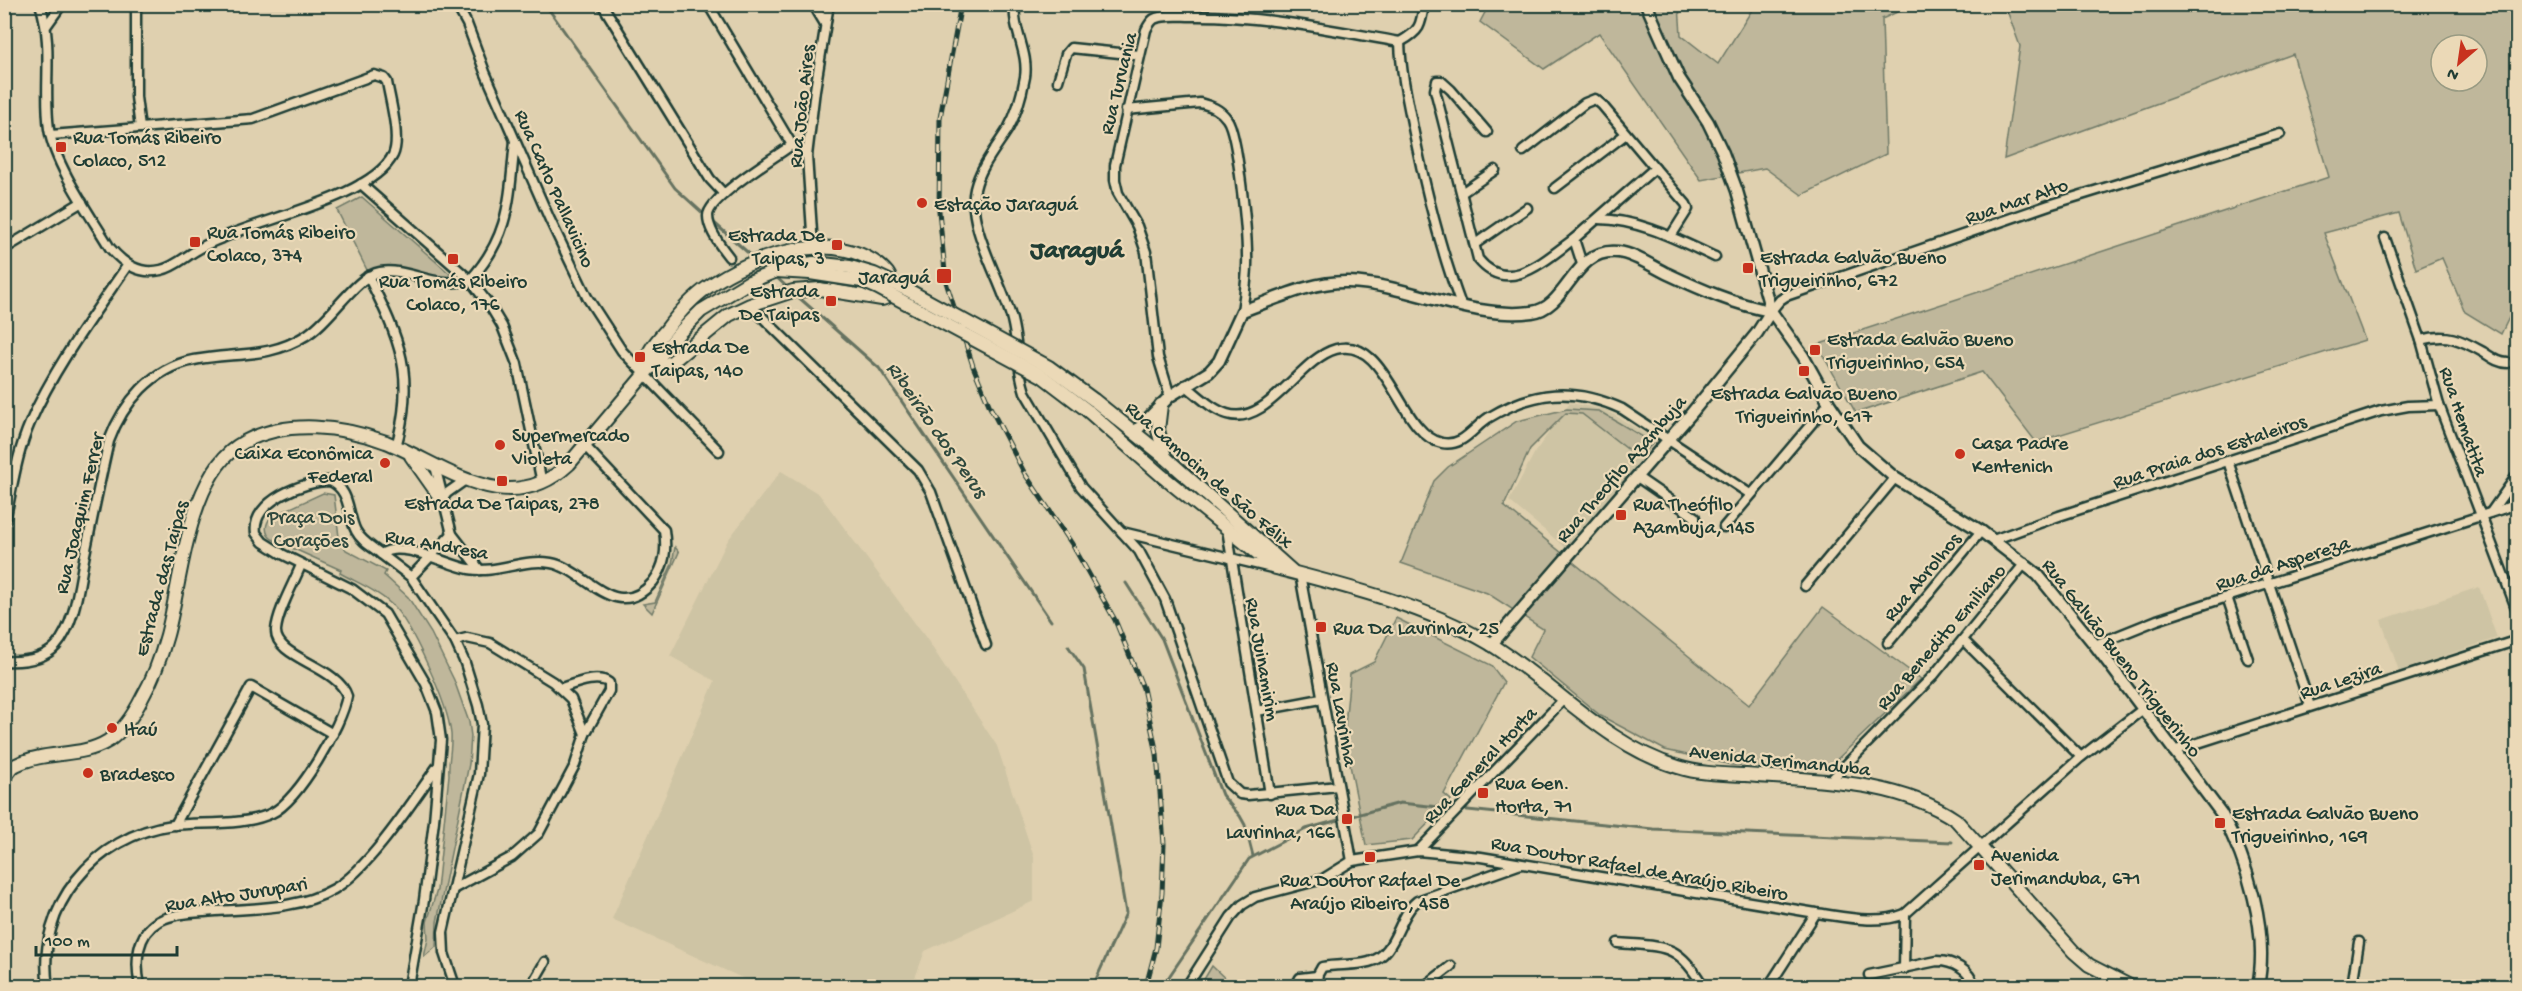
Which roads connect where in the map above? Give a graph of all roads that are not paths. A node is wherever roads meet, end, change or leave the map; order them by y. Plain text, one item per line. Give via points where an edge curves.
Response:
1 (40, 4) edge
2 (62, 4) edge
3 (136, 4) edge
4 (456, 4) edge
5 (602, 4) edge
6 (708, 4) edge
7 (813, 4) edge
8 (830, 4) edge
9 (1015, 4) edge
10 (1424, 4) edge
11 (1646, 4) edge
12 (47, 24) junction
13 (825, 24) junction
14 (1400, 42) junction
15 (1139, 55) junction
16 (1058, 81) dead end
17 (1126, 110) junction
18 (140, 128) junction
19 (1487, 132) dead end
20 (1626, 134) junction
21 (2280, 134) dead end
22 (51, 135) junction
23 (515, 141) junction
24 (792, 145) junction
25 (1523, 151) dead end
26 (807, 156) junction
27 (1655, 168) junction
28 (1496, 170) dead end
29 (361, 184) junction
30 (1555, 188) dead end
31 (1462, 192) junction
32 (724, 194) junction
33 (82, 202) junction
34 (1527, 208) dead end
35 (1599, 219) junction
36 (1671, 236) junction
37 (2385, 238) dead end
38 (1574, 239) junction
39 (1474, 244) junction
40 (813, 247) junction
41 (4, 249) edge
42 (729, 257) dead end
43 (1715, 257) dead end
44 (1582, 264) junction
45 (127, 266) junction
46 (368, 276) junction
47 (470, 280) junction
48 (750, 305) junction
49 (1461, 305) junction
50 (1242, 310) junction
51 (1771, 311) junction
52 (2421, 340) junction
53 (2508, 363) dead end
54 (648, 370) junction
55 (1185, 385) junction
56 (1165, 401) junction
57 (1829, 403) junction
58 (1091, 405) junction
59 (2439, 405) junction
60 (1135, 432) junction
61 (1670, 439) junction
62 (396, 447) junction
63 (586, 447) junction
64 (719, 451) dead end
65 (410, 455) junction
66 (1166, 458) junction
67 (2228, 461) junction
68 (435, 466) junction
69 (2517, 474) edge
70 (1637, 477) junction
71 (1895, 478) junction
72 (464, 481) junction
73 (542, 483) junction
74 (8, 494) edge
75 (1750, 494) junction
76 (442, 500) junction
77 (2517, 504) edge
78 (2490, 512) junction
79 (2481, 515) junction
80 (1695, 524) dead end
81 (4, 525) edge
82 (1724, 527) dead end
83 (1227, 529) junction
84 (1981, 531) junction
85 (1122, 532) junction
86 (452, 534) junction
87 (1993, 540) junction
88 (381, 554) junction
89 (429, 556) junction
90 (1231, 558) junction
91 (2025, 563) junction
92 (301, 565) junction
93 (1276, 568) junction
94 (480, 570) junction
95 (1296, 572) junction
96 (411, 577) junction
97 (2270, 583) junction
98 (1805, 586) dead end
99 (2227, 597) junction
100 (2515, 600) edge
101 (2517, 613) edge
102 (1963, 640) junction
103 (2517, 640) edge
104 (454, 642) junction
105 (1887, 643) dead end
106 (986, 645) dead end
107 (1491, 645) junction
108 (2095, 645) junction
109 (2248, 659) dead end
110 (4, 661) edge
111 (561, 688) junction
112 (1321, 699) junction
113 (1563, 700) junction
114 (2310, 706) junction
115 (2143, 710) junction
116 (1257, 711) junction
117 (333, 734) junction
118 (585, 734) junction
119 (2173, 751) junction
120 (2081, 757) junction
121 (9, 763) edge
122 (439, 765) junction
123 (4, 778) edge
124 (1829, 782) junction
125 (1338, 786) junction
126 (1270, 794) junction
127 (175, 825) junction
128 (1979, 846) junction
129 (1418, 851) junction
130 (1352, 861) junction
131 (1521, 864) junction
132 (453, 889) junction
133 (1816, 913) junction
134 (1905, 914) junction
135 (2359, 942) dead end
136 (1618, 943) dead end
137 (545, 962) dead end
138 (1451, 966) dead end
139 (1904, 969) junction
140 (1869, 975) dead end
141 (1317, 976) junction
142 (48, 987) edge
143 (140, 987) edge
144 (409, 987) edge
145 (455, 987) edge
146 (531, 987) edge
147 (1187, 987) edge
148 (1296, 987) edge
149 (1320, 987) edge
150 (1425, 987) edge
151 (1703, 987) edge
152 (1769, 987) edge
153 (1974, 987) edge
154 (2130, 987) edge
155 (2258, 987) edge
156 (2352, 987) edge

1 - 12 street
2 - 12 street
3 - 18 street
4 - 23 street, Rua Carlo Pallavicino
5 - 32 street via 710,178
6 - 24 street
7 - 13 street
8 - 13 street, Rua João Aires
9 - 85 street via 1014,19 1025,75 1009,126 980,173 972,201 974,215 1012,322 1025,392 1081,487
10 - 14 street via 1418,30
11 - 51 street, Rua Galvão Bueno Triguerinho via 1679,78 1723,153
12 - 22 street
13 - 26 street, Rua João Aires
14 - 15 street, Rua Turvania via 1278,21 1166,16 1150,23
14 - 49 street via 1401,65 1427,194
15 - 16 street via 1071,48
15 - 17 street, Rua Turvania
17 - 50 street via 1200,103 1221,112 1229,121 1247,255
17 - 56 street, Rua Turvania via 1114,165 1115,180 1146,252
18 - 22 street
18 - 29 street via 253,119 367,76 379,75 387,82 395,147 386,166
19 - 31 street via 1451,90 1437,81 1435,90
20 - 25 street via 1598,101 1590,100
20 - 27 street
20 - 30 street
21 - 51 street, Rua Mar Alto via 2049,205 1797,292 1780,300
22 - 33 street
23 - 47 street via 507,219 495,246
23 - 54 street, Rua Carlo Pallavicino via 587,297 618,345
24 - 26 street
24 - 32 street
26 - 40 street, Rua João Aires
27 - 35 street
27 - 36 street via 1688,209
28 - 31 street
29 - 45 street via 224,237 165,269 150,271
29 - 47 street
31 - 39 street
32 - 42 street via 708,214 720,247
33 - 41 street
33 - 45 street via 110,248
34 - 39 street
35 - 36 street via 1623,221
35 - 38 street
36 - 43 street
37 - 52 street, Rua Hematita
38 - 39 street via 1525,273 1515,275 1485,268
38 - 44 street
40 - 48 main road via 847,250 872,260 891,279 888,297 820,289 793,291
40 - 54 main road via 740,268 707,287 658,339 645,360
44 - 49 street via 1548,306 1535,312
44 - 51 street via 1601,254 1626,254 1702,288
45 - 74 street via 39,404
46 - 47 street via 389,272 448,284
46 - 62 street via 402,357 404,420
46 - 110 street, Rua Joaquim Ferrer via 304,337 258,354 178,364 134,396 116,422 109,441 76,597 65,630 47,653 29,660
47 - 73 street via 490,306 511,349
48 - 54 main road via 717,323 673,361
48 - 106 street via 918,470 931,492
49 - 50 street via 1347,282 1314,285
50 - 55 street via 1219,361 1209,372
51 - 57 street, Rua Galvão Bueno Triguerinho via 1803,356
51 - 61 street, Rua Theofilo Azambuja
52 - 53 street via 2453,338
52 - 59 street, Rua Hematita
54 - 58 main road, Estrada das Taipas, bridge via 701,311 749,282 789,266 850,267 908,290 1050,367
54 - 63 main road, Estrada das Taipas
54 - 64 street, Rua Carlo Pallavicino
55 - 56 street
55 - 61 street via 1216,409 1243,415 1263,406 1326,353 1348,348 1373,361 1419,429 1439,442 1458,442 1488,419 1520,403 1559,393 1601,400
56 - 60 street
56 - 66 main road via 1158,430
57 - 71 street, Rua Galvão Bueno Triguerinho via 1858,446
57 - 75 street
58 - 60 main road, Rua Camocim de São Félix
58 - 83 main road, Rua Camocim de São Félix
59 - 67 street, Rua Praia dos Estaleiros via 2381,411
59 - 79 street, Rua Hematita
60 - 66 main road, Rua Camocim de São Félix
61 - 70 street, Rua Theofilo Azambuja
61 - 75 street
62 - 65 main road, Estrada das Taipas
62 - 121 main road, Estrada das Taipas via 356,434 315,427 266,433 229,453 209,480 193,518 167,634 149,685 132,715 117,734 96,747
63 - 73 main road, Estrada das Taipas via 560,473
63 - 94 street, Rua Andresa via 664,530 664,562 654,579 639,593 616,597 600,592 572,571 553,563
65 - 68 main road, Estrada das Taipas
65 - 76 main road
66 - 95 main road, Rua Camocim de São Félix
67 - 87 street, Rua Praia dos Estaleiros
67 - 97 street
68 - 72 main road, Estrada das Taipas
68 - 76 street
69 - 78 street
70 - 80 street via 1695,517
70 - 107 street, Rua Theofilo Azambuja
71 - 84 street, Rua Galvão Bueno Triguerinho
71 - 98 street
72 - 73 main road, Estrada das Taipas via 505,488
72 - 76 street
74 - 81 street
75 - 82 street
76 - 86 street
77 - 78 street, Rua da Aspereza
78 - 79 street, Rua da Aspereza
79 - 97 street, Rua da Aspereza
79 - 100 street, Rua Hematita
83 - 90 street, Rua Juinamirim
83 - 93 main road, Rua Camocim de São Félix
84 - 87 street, Rua Galvão Bueno Triguerinho
84 - 105 street, Rua Abrolhos
85 - 90 street
85 - 126 street via 1139,550 1165,599 1227,783 1240,794
86 - 89 street
86 - 94 street
87 - 91 street, Rua Galvão Bueno Triguerinho
88 - 89 street, Rua Andresa via 394,549
88 - 92 street, Rua Andresa via 356,532 341,488 325,481 282,495 264,506 256,518 256,533 263,542
88 - 96 street
89 - 94 street, Rua Andresa
89 - 96 street
90 - 93 street
90 - 116 street, Rua Juinamirim
91 - 102 street, Rua Benedito Emiliano
91 - 108 street, Rua Galvão Bueno Triguerinho
92 - 117 street via 279,619 276,637 282,646 332,675 346,691 346,704
92 - 122 street via 372,601 395,628 437,712
93 - 95 main road, Rua Camocim de São Félix
95 - 107 main road, Avenida Jerimanduba via 1438,618
95 - 112 street, Rua Lavrinha
96 - 104 street
97 - 99 street, Rua da Aspereza
97 - 114 street
99 - 108 street, Rua da Aspereza
99 - 109 street
100 - 101 street, Rua Hematita
102 - 120 street
102 - 124 street, Rua Benedito Emiliano
103 - 114 street, Rua Lezira
104 - 111 street via 467,638 490,643
104 - 132 street via 478,705 482,745
107 - 113 main road, Avenida Jerimanduba
108 - 115 street, Rua Galvão Bueno Triguerinho
111 - 118 street via 575,706
111 - 118 street via 602,679 609,683 609,691
112 - 116 street
112 - 125 street, Rua Lavrinha
113 - 124 main road, Avenida Jerimanduba via 1649,756 1678,767
113 - 129 street, Rua General Horta
114 - 119 street, Rua Lezira
115 - 119 street, Rua Galvão Bueno Triguerinho
115 - 120 street
116 - 126 street, Rua Juinamirim
117 - 127 street via 300,785 276,812 257,819
117 - 127 street via 251,687
118 - 132 street via 575,765 539,833 512,857
119 - 155 street, Rua Galvão Bueno Triguerinho via 2221,813 2239,851 2261,937
120 - 128 street
121 - 123 main road, Estrada das Taipas
122 - 143 street, Rua Alto Jurupari via 378,846 352,876 332,890 282,906 181,915 151,927 138,953
122 - 144 street via 427,879
124 - 128 main road, Avenida Jerimanduba via 1922,800 1956,820
125 - 126 street
125 - 130 street, Rua Lavrinha
127 - 142 street via 131,835 103,853 78,878 58,908 50,932
128 - 134 street
128 - 154 main road, Avenida Jerimanduba via 2074,952
129 - 130 street, Rua Doutor Rafael de Araújo Ribeiro
129 - 131 street, Rua Doutor Rafael de Araújo Ribeiro
130 - 147 street, Rua Doutor Rafael de Araújo Ribeiro via 1323,879 1255,897 1242,905
131 - 133 street, Rua Doutor Rafael de Araújo Ribeiro
131 - 141 street via 1417,901 1380,957 1369,962 1322,967
132 - 145 street via 443,932 444,953
133 - 134 street, Rua Doutor Rafael de Araújo Ribeiro via 1880,920
133 - 152 street
134 - 139 street
135 - 156 street
136 - 151 street via 1676,952 1691,966
137 - 146 street
138 - 150 street
139 - 140 street
139 - 153 street via 1947,961 1971,977
141 - 148 street via 1300,978
141 - 149 street

